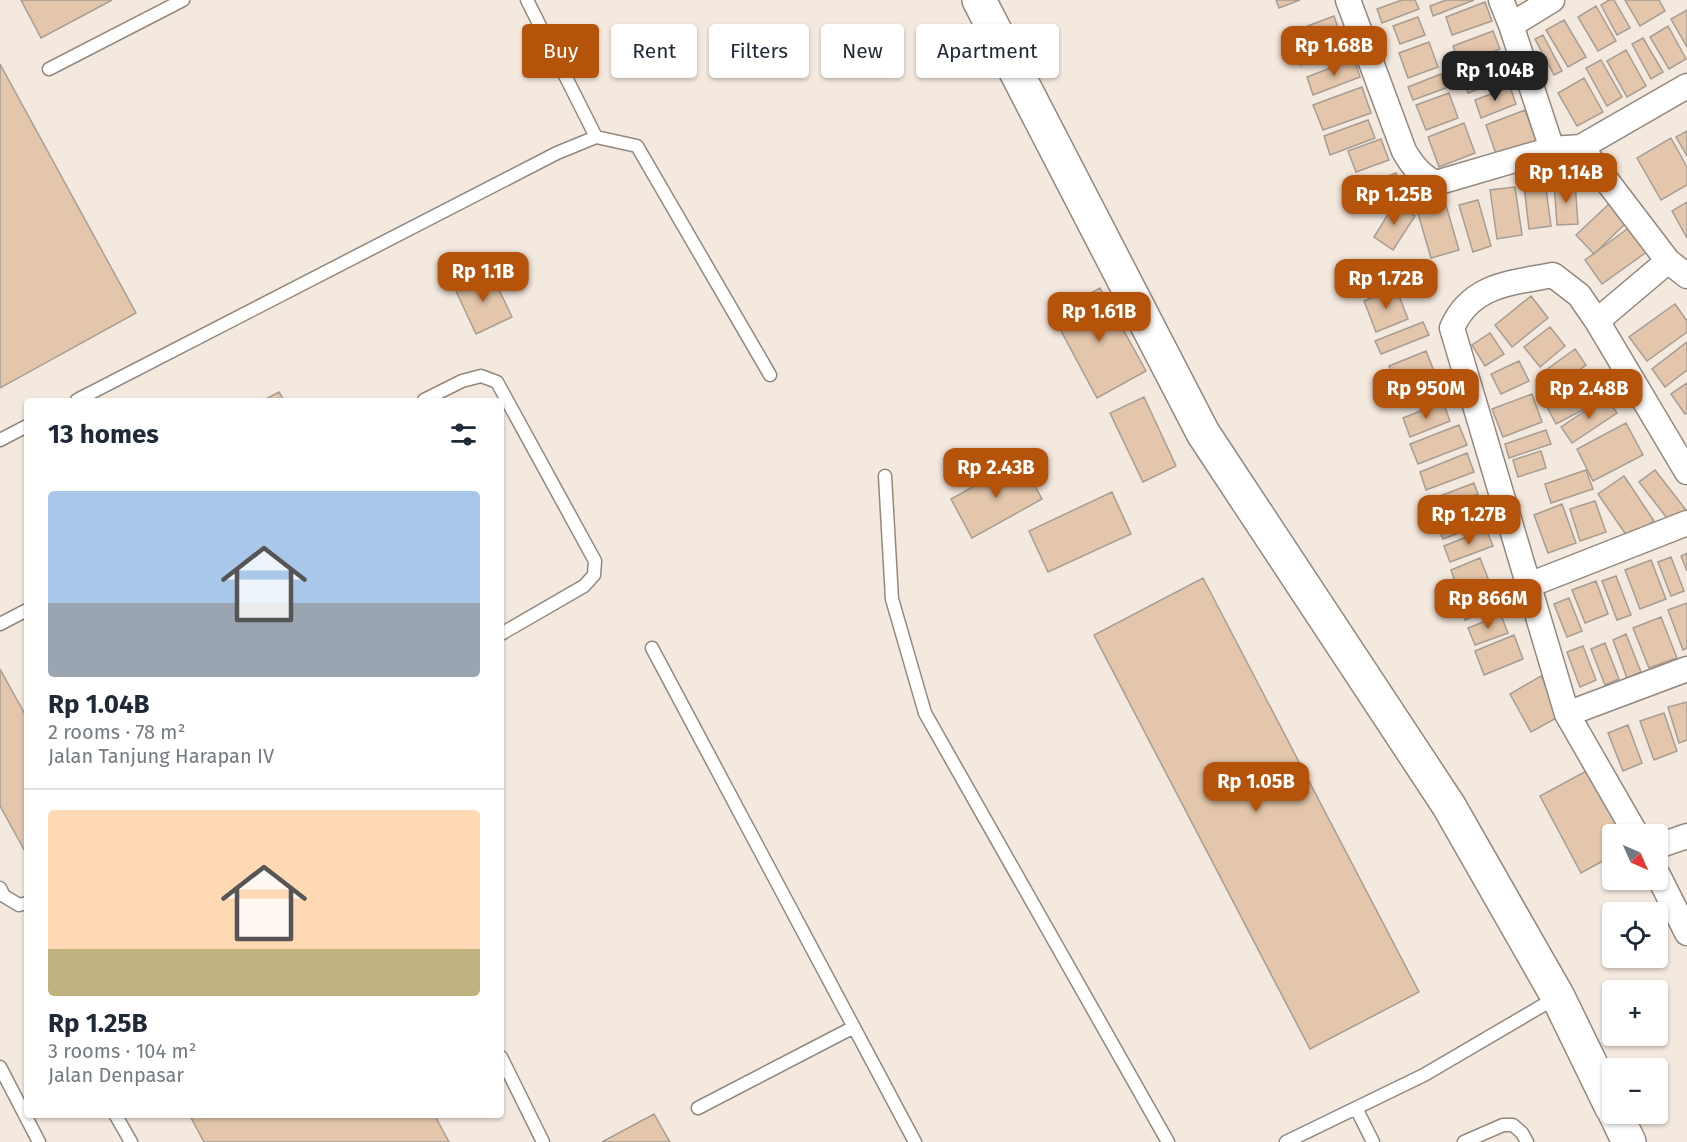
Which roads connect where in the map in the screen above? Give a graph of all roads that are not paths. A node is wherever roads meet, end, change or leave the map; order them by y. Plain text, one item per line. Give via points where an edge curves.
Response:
1 (183, 0) edge
2 (527, 0) edge
3 (979, 0) edge
4 (1348, 0) edge
5 (1501, 0) edge
6 (1552, 0) edge
7 (1511, 25) junction
8 (48, 69) dead end
9 (1687, 86) edge
10 (596, 137) junction
11 (1581, 147) junction
12 (1552, 149) junction
13 (1668, 261) junction
14 (1687, 276) edge
15 (1597, 321) junction
16 (770, 375) dead end
17 (81, 398) edge
18 (428, 398) edge
19 (24, 428) edge
20 (0, 440) edge
21 (1687, 472) edge
22 (885, 476) dead end
23 (1687, 523) edge
24 (1529, 585) junction
25 (24, 612) edge
26 (0, 624) edge
27 (504, 632) edge
28 (652, 648) dead end
29 (1687, 669) edge
30 (1567, 714) junction
31 (1630, 824) edge
32 (1687, 836) edge
33 (1668, 843) edge
34 (0, 888) edge
35 (1666, 890) edge
36 (24, 904) edge
37 (1687, 933) edge
38 (1558, 997) junction
39 (854, 1027) junction
40 (504, 1063) edge
41 (0, 1067) edge
42 (1602, 1087) edge
43 (698, 1108) dead end
44 (1356, 1108) junction
45 (24, 1113) edge
46 (27, 1118) edge
47 (117, 1118) edge
48 (1620, 1124) edge
49 (39, 1142) edge
50 (131, 1142) edge
51 (543, 1142) edge
52 (915, 1142) edge
53 (1168, 1142) edge
54 (1286, 1142) edge
55 (1373, 1142) edge
56 (1464, 1142) edge
57 (1527, 1142) edge
58 (1629, 1142) edge

1 - 8 lane
2 - 10 lane
3 - 38 main road via 1203,433 1449,806
4 - 12 street via 1404,151 1429,180 1436,183
5 - 7 street
6 - 7 street
7 - 12 street
9 - 11 street
10 - 16 lane via 637,146
10 - 17 lane via 557,153
11 - 12 street
11 - 13 street
13 - 14 street
13 - 15 street
15 - 21 street
15 - 24 street via 1579,295 1553,275 1491,287 1466,305 1452,328
18 - 27 lane via 481,376 497,382 595,561 594,575 584,586
19 - 20 lane
22 - 53 lane via 892,599 925,713
23 - 24 street
24 - 30 street
25 - 26 lane
28 - 39 lane
29 - 30 street
30 - 31 street
32 - 33 street
34 - 36 lane via 4,896
35 - 37 street
38 - 42 main road
38 - 44 lane via 1424,1075
39 - 43 lane
39 - 52 lane
40 - 51 lane
41 - 45 lane
44 - 54 lane
44 - 55 lane
46 - 49 lane
47 - 50 lane
48 - 58 main road
56 - 57 lane via 1503,1125 1513,1125

